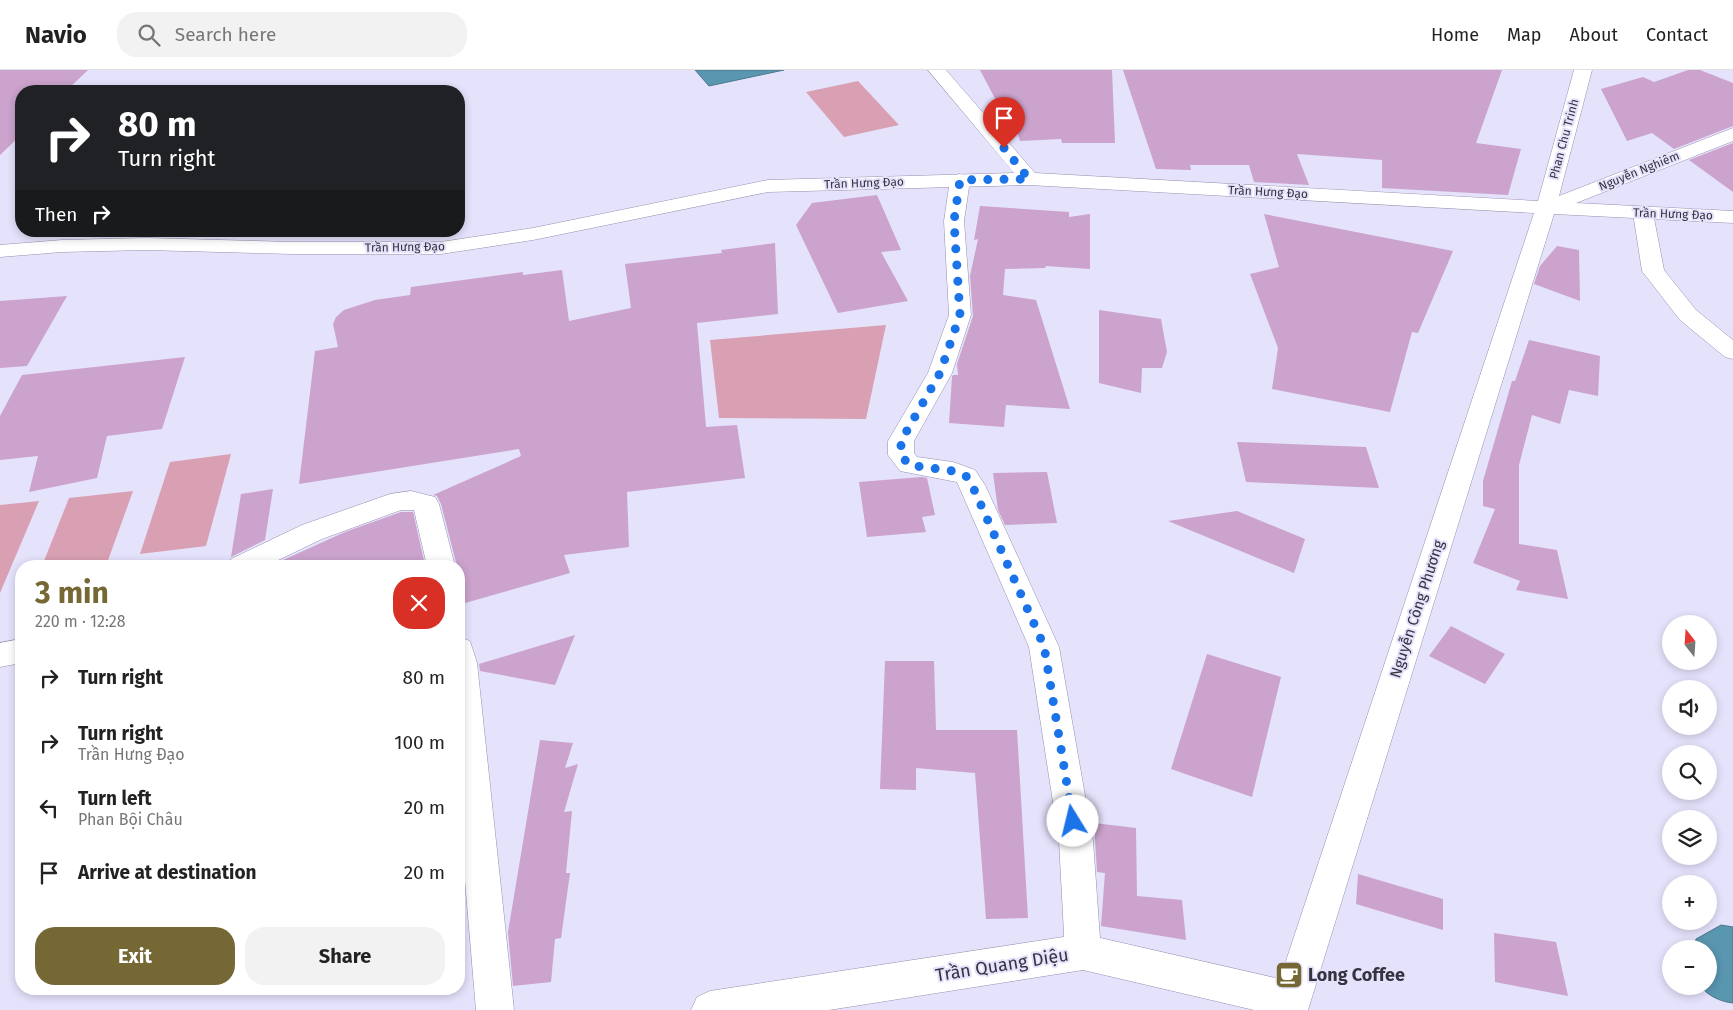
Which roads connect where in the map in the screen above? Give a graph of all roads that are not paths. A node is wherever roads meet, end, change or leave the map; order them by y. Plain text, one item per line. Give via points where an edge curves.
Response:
1 (1583, 70) edge
2 (942, 71) edge
3 (1733, 134) edge
4 (1029, 179) junction
5 (960, 180) junction
6 (1546, 208) junction
7 (1643, 213) junction
8 (1733, 217) edge
9 (0, 251) edge
10 (1733, 352) edge
11 (254, 560) edge
12 (440, 560) edge
13 (15, 652) edge
14 (0, 655) edge
15 (465, 696) edge
16 (1083, 952) junction
17 (1290, 1005) edge
18 (495, 1010) edge
19 (710, 1010) edge

1 - 6 street, Phan Chu Trinh
2 - 4 street
3 - 6 street, Nguyễn Nghiêm
4 - 5 street, Trần Hưng Đạo
4 - 6 street, Trần Hưng Đạo
5 - 9 street, Trần Hưng Đạo via 768,186 533,234 441,248 146,244
5 - 16 street via 954,221 960,315 940,373 901,441 901,455 909,465 966,476 1044,646 1076,841
6 - 7 street, Trần Hưng Đạo
6 - 17 street, Nguyễn Công Phương
7 - 8 street, Trần Hưng Đạo
7 - 10 street via 1653,271 1688,315
11 - 12 street via 312,532 399,501 411,500 426,504
13 - 14 street
15 - 18 street
16 - 17 street, Trần Quang Diệu
16 - 19 street, Trần Quang Diệu

